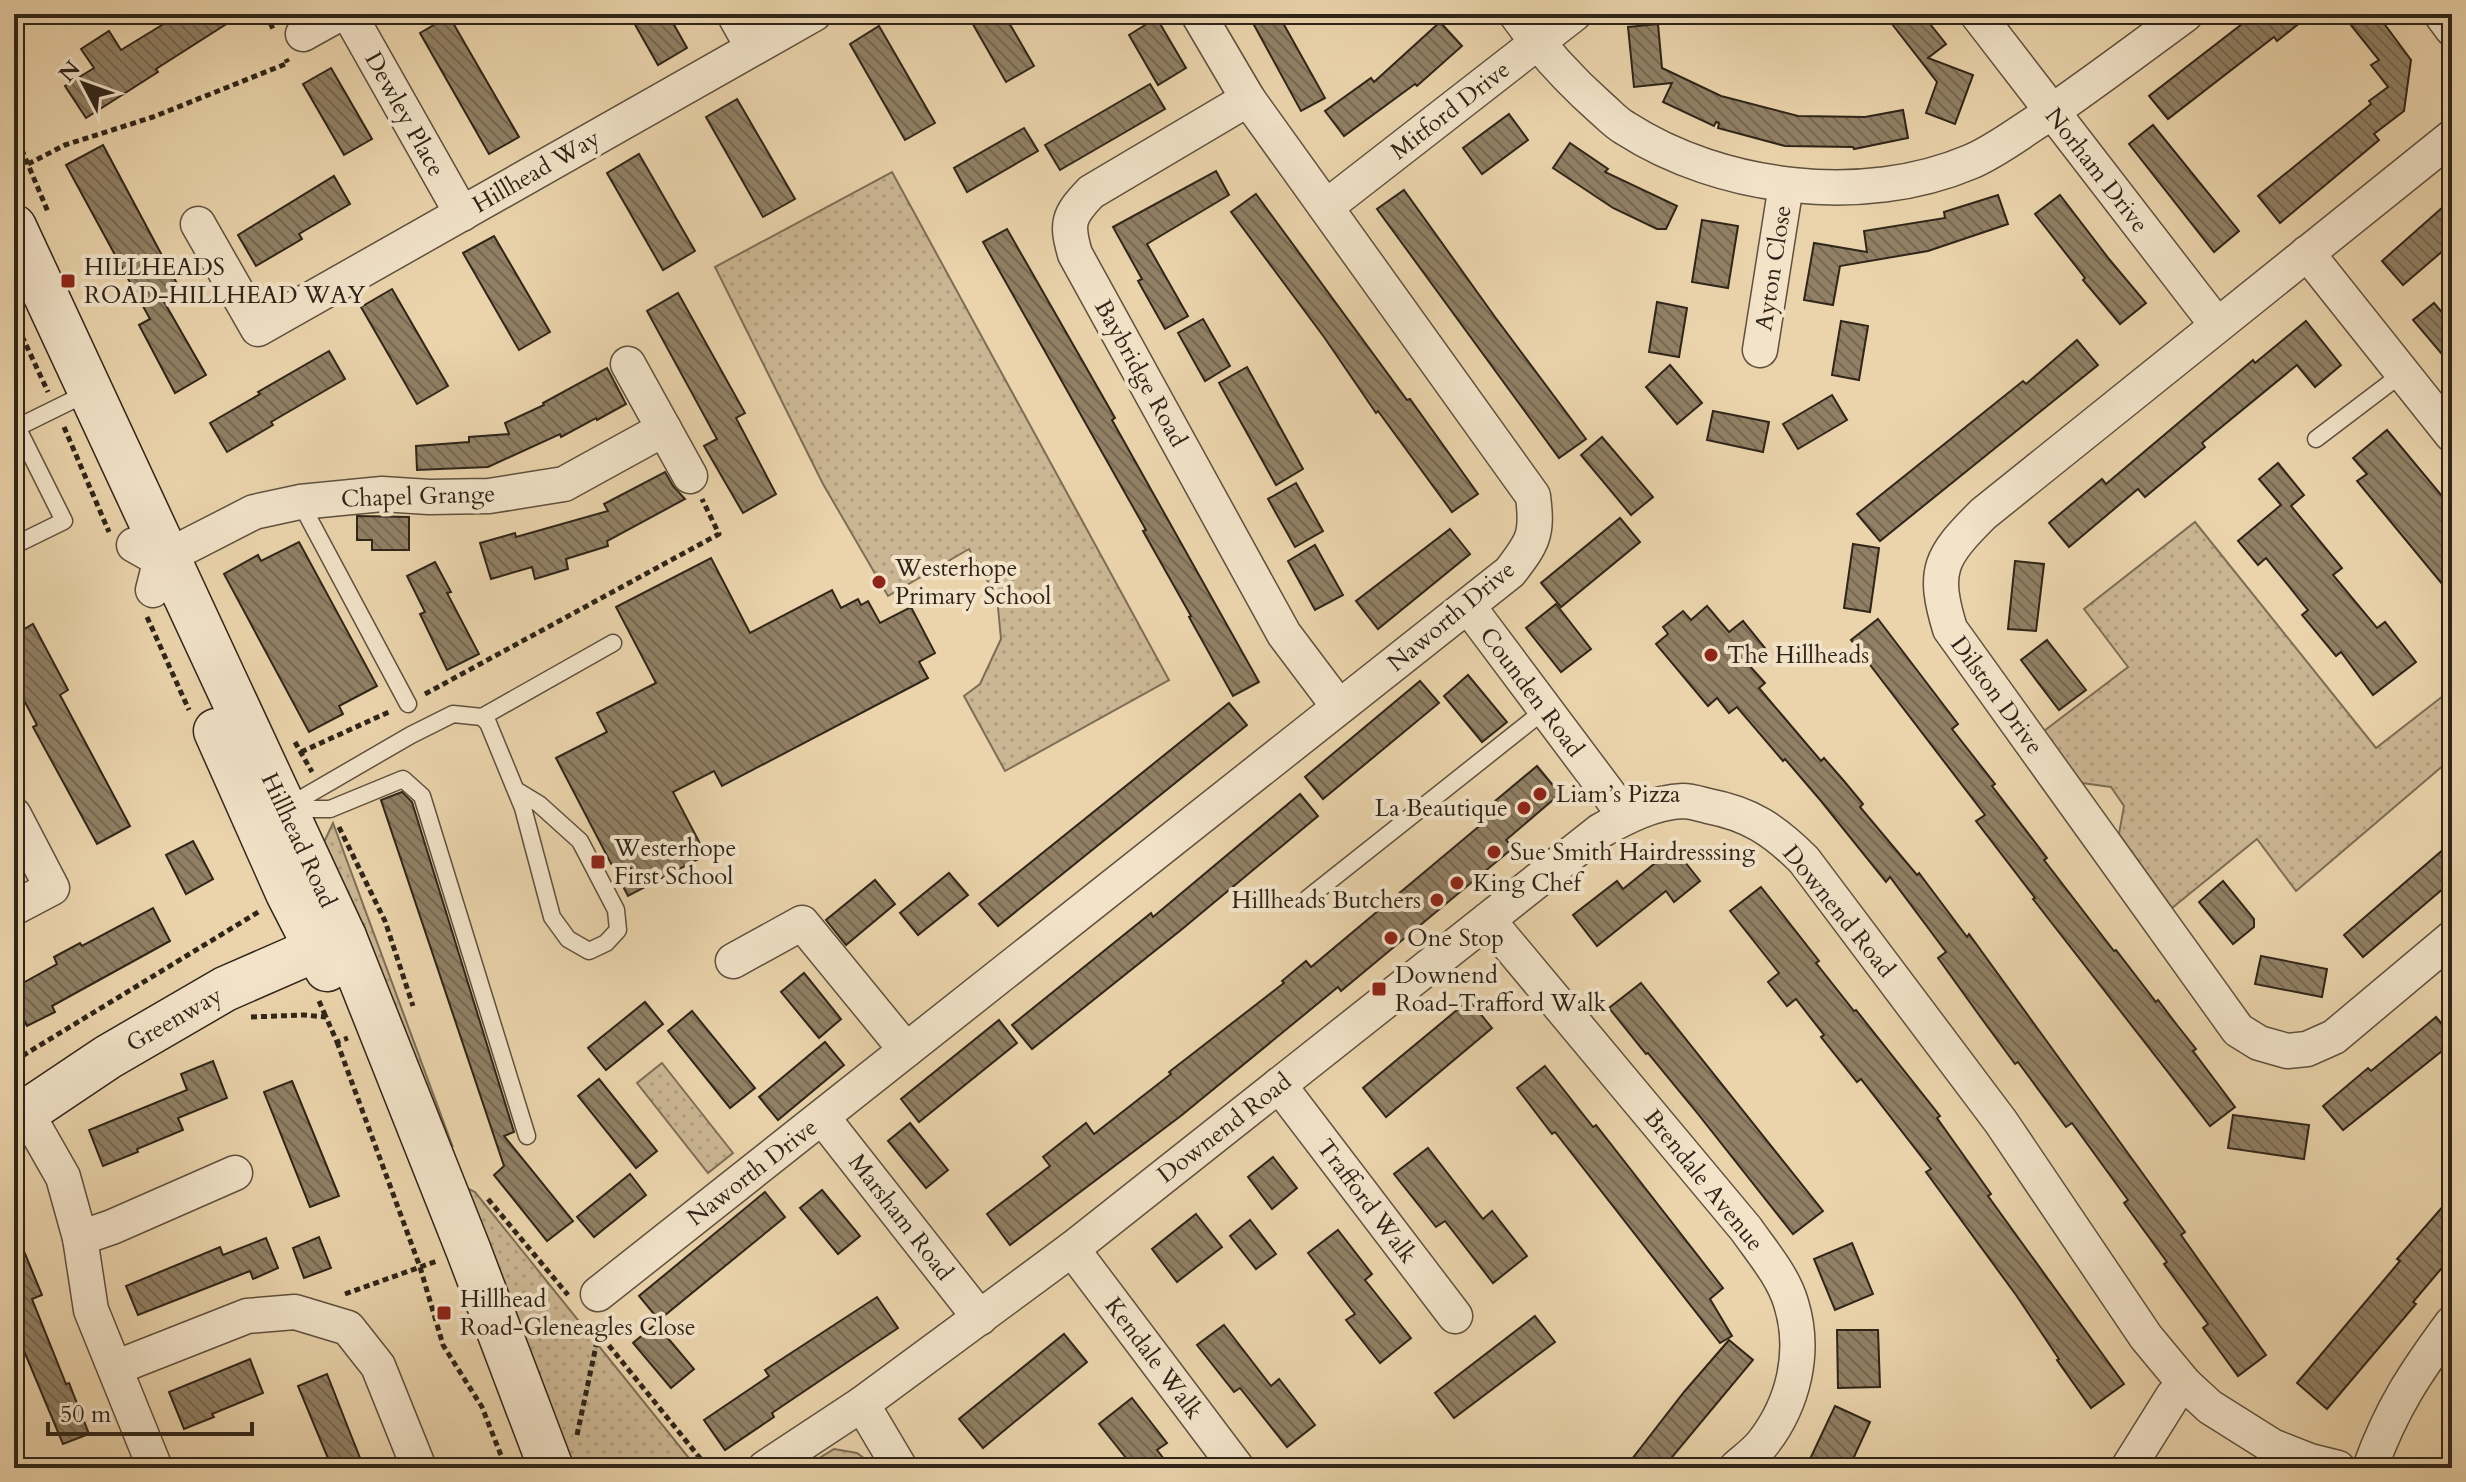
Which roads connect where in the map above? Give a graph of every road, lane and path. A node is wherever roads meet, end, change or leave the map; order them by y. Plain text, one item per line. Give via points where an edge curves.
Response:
1 (266, 14) edge
2 (339, 14) edge
3 (349, 14) edge
4 (734, 14) edge
5 (814, 14) edge
6 (1198, 14) edge
7 (1516, 14) edge
8 (1574, 14) edge
9 (1977, 14) edge
10 (2186, 14) edge
11 (2441, 14) edge
12 (2452, 29) edge
13 (288, 41) junction
14 (1536, 43) junction
15 (753, 48) junction
16 (1248, 99) junction
17 (2052, 112) junction
18 (2452, 137) edge
19 (28, 164) dead end
20 (1786, 185) junction
21 (1326, 207) junction
22 (462, 214) junction
23 (198, 224) dead end
24 (14, 227) edge
25 (2307, 253) junction
26 (14, 271) edge
27 (2217, 325) junction
28 (1760, 350) dead end
29 (628, 364) dead end
30 (2403, 373) junction
31 (73, 400) junction
32 (2448, 422) edge
33 (16, 428) edge
34 (664, 429) junction
35 (2316, 439) dead end
36 (690, 476) joint
37 (300, 502) junction
38 (14, 542) edge
39 (152, 564) junction
40 (1468, 606) junction
41 (613, 643) dead end
42 (408, 704) junction
43 (1339, 707) junction
44 (1546, 709) junction
45 (482, 717) junction
46 (301, 752) dead end
47 (516, 790) junction
48 (284, 809) junction
49 (14, 815) edge
50 (1626, 817) junction
51 (288, 893) junction
52 (1308, 898) dead end
53 (14, 908) edge
54 (1488, 920) junction
55 (2452, 938) edge
56 (331, 943) junction
57 (733, 961) dead end
58 (248, 1017) dead end
59 (347, 1039) junction
60 (906, 1050) junction
61 (14, 1061) edge
62 (1279, 1085) junction
63 (20, 1116) edge
64 (822, 1117) junction
65 (527, 1136) dead end
66 (235, 1173) dead end
67 (80, 1238) junction
68 (1072, 1249) junction
69 (431, 1263) junction
70 (598, 1294) joint
71 (295, 1312) junction
72 (1455, 1316) dead end
73 (980, 1318) junction
74 (2452, 1323) edge
75 (115, 1368) junction
76 (2185, 1384) junction
77 (862, 1404) junction
78 (543, 1464) edge
79 (155, 1468) edge
80 (419, 1468) edge
81 (506, 1468) edge
82 (765, 1468) edge
83 (900, 1468) edge
84 (1237, 1468) edge
85 (1736, 1468) edge
86 (2128, 1468) edge
87 (2338, 1468) edge
88 (2370, 1468) edge

1 - 13 path
2 - 13 street
3 - 22 street, Dewley Place
4 - 15 street
5 - 15 street, Hillhead Way
6 - 16 street, Naworth Drive
7 - 14 street
8 - 14 street, Mitford Drive
9 - 17 street, Norham Drive
10 - 17 street
11 - 12 street
13 - 19 path via 288,63 153,117 65,145
14 - 20 street via 1623,127 1679,157
14 - 21 street, Mitford Drive
15 - 22 street, Hillhead Way
16 - 21 street, Naworth Drive
16 - 43 street, Baybridge Road via 1091,192 1074,209 1068,230 1075,254 1284,634
17 - 20 street via 1971,162 1924,177 1884,184
17 - 27 street, Norham Drive
18 - 25 street, Dilston Drive
20 - 28 street, Ayton Close
21 - 40 street, Naworth Drive via 1533,496 1537,522 1530,546 1510,572
22 - 23 street, Hillhead Way via 258,329
24 - 39 street, Hillhead Road
25 - 27 street, Dilston Drive
25 - 30 street
26 - 31 street
27 - 55 street, Dilston Drive via 1954,543 1941,572 1941,599 1950,629 2238,1030 2259,1043 2287,1051 2334,1037
29 - 34 street
30 - 32 street
30 - 35 lane
31 - 33 lane
31 - 39 street
33 - 38 lane via 64,521
34 - 36 street
34 - 37 street, Chapel Grange via 564,484 489,496 382,494
36 - 42 path via 719,534
37 - 39 street, Chapel Grange via 254,512
37 - 42 lane
39 - 48 street, Hillhead Road
39 - 51 street
40 - 43 street, Naworth Drive
40 - 44 street, Counden Road
41 - 45 lane
42 - 46 path
43 - 60 street, Naworth Drive
44 - 50 street, Counden Road
44 - 52 lane
45 - 47 lane
45 - 48 lane via 453,714
47 - 47 lane via 580,841 616,910 618,930 606,943 589,951 568,939 552,917
48 - 56 street, Hillhead Road
48 - 65 lane via 330,809 403,779 422,796
49 - 53 street via 52,888
50 - 54 street, Downend Road via 1600,831
50 - 76 street, Downend Road via 1683,801 1722,809 1763,825 1804,860 2001,1122 2146,1337
51 - 56 street
51 - 61 path
54 - 62 street, Downend Road
54 - 85 street, Brendale Avenue via 1746,1229 1791,1301 1797,1366 1789,1399 1763,1444
56 - 59 street
56 - 63 street, Greenway via 225,989
56 - 78 street, Hillhead Road via 463,1235
57 - 60 street via 802,923
58 - 59 path via 326,1017
59 - 69 street
59 - 69 path
60 - 64 street, Naworth Drive
62 - 68 street, Downend Road
62 - 72 street, Trafford Walk
63 - 67 street via 63,1177
64 - 70 street, Naworth Drive
64 - 73 street, Marsham Road
66 - 67 street
67 - 75 street via 91,1310
68 - 73 street, Downend Road
68 - 84 street, Kendale Walk
69 - 71 path
69 - 78 street
69 - 81 path via 443,1345 482,1407
70 - 78 path via 599,1333 574,1449
71 - 75 street via 247,1316
71 - 80 street via 348,1328 378,1366
73 - 77 street, Downend Road
74 - 88 street via 2403,1393
75 - 79 street
76 - 86 street
76 - 87 street, Downend Road via 2210,1407 2272,1446
77 - 82 street, Downend Road
77 - 83 street

